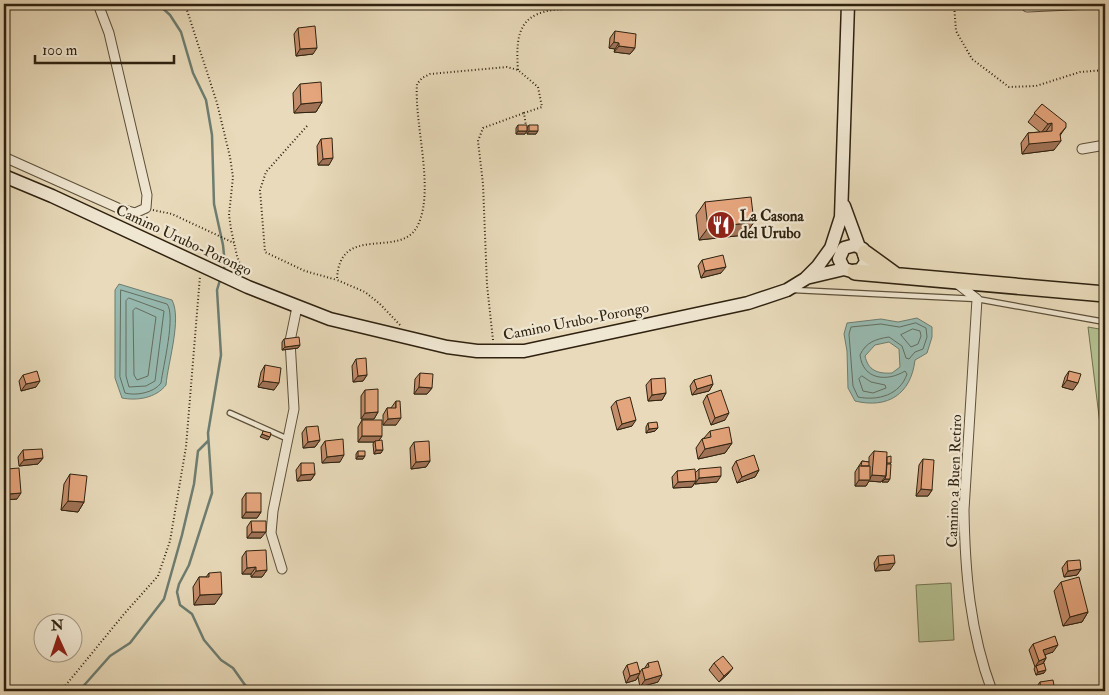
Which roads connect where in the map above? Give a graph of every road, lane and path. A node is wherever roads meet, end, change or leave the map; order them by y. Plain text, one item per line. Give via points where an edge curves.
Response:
1 (98, 4) edge
2 (185, 4) edge
3 (848, 4) edge
4 (954, 4) edge
5 (1093, 4) edge
6 (1027, 7) dead end
7 (564, 10) dead end
8 (518, 70) junction
9 (1105, 70) edge
10 (524, 113) junction
11 (307, 126) dead end
12 (526, 128) edge
13 (1105, 145) edge
14 (1082, 149) dead end
15 (4, 157) edge
16 (4, 176) edge
17 (842, 197) junction
18 (146, 208) junction
19 (841, 217) junction
20 (235, 243) junction
21 (862, 250) junction
22 (841, 251) junction
23 (204, 267) junction
24 (850, 271) junction
25 (894, 274) junction
26 (805, 279) junction
27 (337, 280) junction
28 (954, 281) junction
29 (248, 287) junction
30 (787, 290) junction
31 (1105, 294) edge
32 (977, 299) junction
33 (297, 307) junction
34 (1105, 322) edge
35 (408, 338) junction
36 (494, 352) junction
37 (230, 413) dead end
38 (289, 440) junction
39 (282, 569) dead end
40 (62, 691) edge
41 (992, 691) edge

1 - 18 street via 109,33 147,195
2 - 20 path via 217,103 230,158 233,177 229,215
3 - 17 main road, Camino Urubo-Porongo
4 - 9 path via 956,31 972,59 1009,87 1036,86 1080,72
5 - 6 street
7 - 8 path via 534,14 522,26
8 - 10 path via 538,87 542,107
8 - 27 path via 507,67 430,74 422,78 416,93 424,178 418,225 409,236 364,244 350,250 338,268
10 - 12 path
10 - 36 path via 483,128 478,141
11 - 27 path via 266,172 260,190 265,252 305,271
13 - 14 street
15 - 18 street via 118,208 135,213
16 - 23 main road, Camino Urubo-Porongo
17 - 19 main road, Camino Urubo-Porongo
17 - 21 main road via 846,216
18 - 20 path via 172,214
19 - 22 main road
19 - 26 main road, Camino Urubo-Porongo via 831,248
20 - 29 path
21 - 22 main road via 851,245
21 - 24 main road via 864,266
21 - 25 main road
22 - 24 main road via 839,259
23 - 29 main road, Camino Urubo-Porongo
23 - 40 path via 186,447 172,532 158,576
24 - 25 main road
24 - 26 main road
25 - 28 main road
26 - 30 main road, Camino Urubo-Porongo
27 - 35 path via 365,292 380,304 396,319
28 - 31 main road
28 - 32 street
29 - 33 main road, Camino Urubo-Porongo
30 - 32 lane via 906,293
30 - 36 main road, Camino Urubo-Porongo via 748,303 524,351
32 - 34 lane
32 - 41 street, Camino a Buen Retiro via 964,544 969,603 982,663
33 - 35 main road, Camino Urubo-Porongo via 330,319
33 - 38 street via 290,341 294,409
35 - 36 main road, Camino Urubo-Porongo via 447,347
37 - 38 lane
38 - 39 street via 270,533

